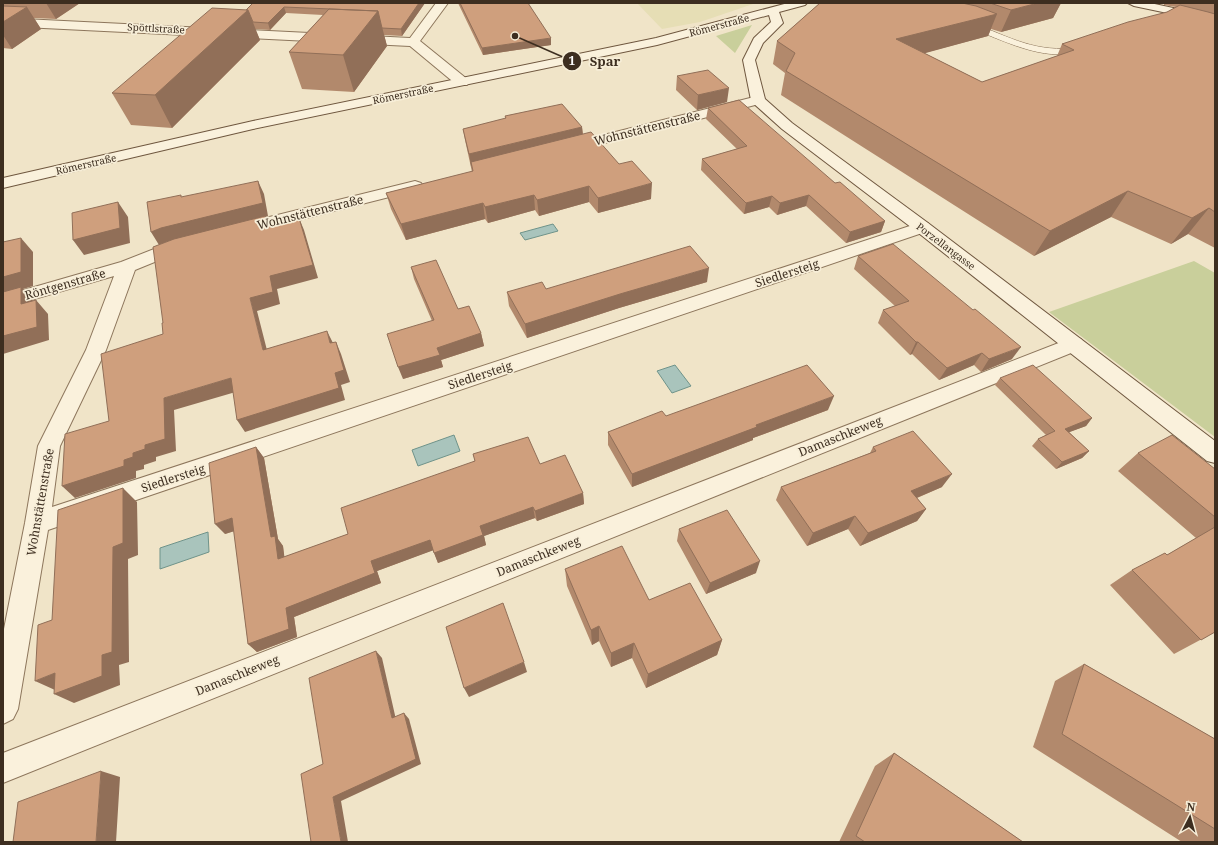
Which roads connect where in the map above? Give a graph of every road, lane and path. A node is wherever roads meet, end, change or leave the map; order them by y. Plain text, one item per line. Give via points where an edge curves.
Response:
1 (442, 3) edge
2 (801, 3) edge
3 (1134, 3) edge
4 (772, 11) junction
5 (1215, 20) edge
6 (3, 22) edge
7 (964, 23) edge
8 (413, 42) junction
9 (1089, 48) edge
10 (462, 82) junction
11 (758, 100) junction
12 (554, 151) edge
13 (431, 182) edge
14 (3, 183) edge
15 (922, 227) junction
16 (222, 234) edge
17 (198, 240) edge
18 (127, 266) junction
19 (3, 302) edge
20 (1074, 344) junction
21 (1215, 454) edge
22 (37, 523) junction
23 (4, 697) edge
24 (3, 768) edge

1 - 8 street
2 - 4 street, Römerstraße
3 - 5 street
4 - 10 street, Römerstraße via 657,41
4 - 11 street via 777,23 758,42 749,60
6 - 8 street, Spöttlstraße
7 - 9 lane via 1042,52 1066,54
8 - 10 street
10 - 14 street, Römerstraße via 253,125
11 - 12 street, Wohnstättenstraße
11 - 15 street, Porzellangasse via 787,126
13 - 16 street, Wohnstättenstraße
15 - 20 street, Porzellangasse
15 - 22 street, Siedlersteig
17 - 18 street via 175,246
18 - 19 street, Röntgenstraße
18 - 22 street, Wohnstättenstraße via 96,350 49,446
20 - 21 street, Porzellangasse
20 - 24 street, Damaschkeweg
22 - 23 street, Wohnstättenstraße

